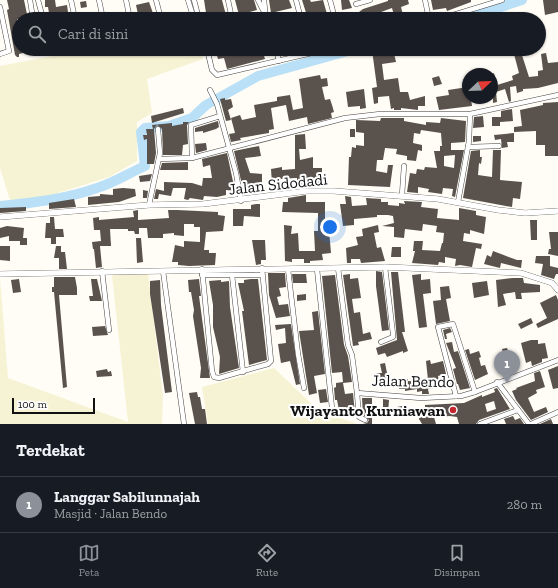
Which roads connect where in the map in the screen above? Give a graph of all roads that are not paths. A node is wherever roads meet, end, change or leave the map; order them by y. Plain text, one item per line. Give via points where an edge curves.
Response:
1 (30, 0) edge
2 (38, 0) edge
3 (71, 0) edge
4 (99, 0) edge
5 (126, 0) edge
6 (156, 0) edge
7 (188, 0) edge
8 (194, 0) edge
9 (228, 0) edge
10 (258, 0) edge
11 (264, 0) edge
12 (296, 0) edge
13 (330, 0) edge
14 (370, 0) edge
15 (425, 0) edge
16 (502, 0) edge
17 (490, 2) edge
18 (356, 4) dead end
19 (0, 7) edge
20 (264, 11) joint
21 (32, 12) edge
22 (41, 12) edge
23 (74, 12) edge
24 (102, 12) edge
25 (129, 12) edge
26 (159, 12) edge
27 (192, 12) edge
28 (197, 12) edge
29 (231, 12) edge
30 (299, 12) edge
31 (333, 12) edge
32 (428, 12) edge
33 (461, 12) edge
34 (0, 54) edge
35 (209, 56) edge
36 (278, 56) edge
37 (300, 56) edge
38 (279, 61) junction
39 (210, 90) dead end
40 (558, 94) edge
41 (470, 114) junction
42 (220, 116) junction
43 (158, 129) dead end
44 (499, 146) dead end
45 (468, 147) junction
46 (228, 149) junction
47 (192, 158) junction
48 (158, 159) junction
49 (404, 166) dead end
50 (402, 195) junction
51 (241, 201) junction
52 (458, 202) junction
53 (149, 205) junction
54 (558, 211) edge
55 (0, 217) edge
56 (385, 267) junction
57 (262, 268) junction
58 (338, 268) junction
59 (288, 269) junction
60 (317, 269) junction
61 (102, 271) junction
62 (163, 271) junction
63 (202, 272) junction
64 (0, 274) edge
65 (232, 275) junction
66 (262, 275) junction
67 (558, 287) edge
68 (109, 330) dead end
69 (381, 342) dead end
70 (558, 360) edge
71 (243, 372) junction
72 (497, 382) junction
73 (304, 388) dead end
74 (475, 392) junction
75 (357, 393) junction
76 (456, 396) junction
77 (332, 408) dead end
78 (518, 410) junction
79 (558, 412) edge
80 (366, 420) dead end
81 (184, 424) edge
82 (480, 424) edge
83 (530, 424) edge

1 - 21 street
2 - 22 street
3 - 23 street
4 - 24 street
5 - 25 street
6 - 26 street
7 - 27 street
8 - 28 street
9 - 29 street
10 - 20 street
11 - 20 street
12 - 30 street
13 - 31 street
14 - 18 street
15 - 32 street
16 - 17 street
17 - 33 street
19 - 34 street via 9,51
35 - 38 street via 212,70 217,75
36 - 38 street
37 - 38 street
39 - 42 street
40 - 41 street
41 - 45 street
41 - 46 street via 360,116
42 - 46 street
42 - 47 street via 191,125
43 - 48 street
44 - 45 street
45 - 52 street
46 - 47 street
46 - 51 street
47 - 48 street
48 - 53 street
49 - 50 street
50 - 51 street, Jalan Sidodadi via 307,191
50 - 52 street, Jalan Sidodadi
51 - 53 street, Jalan Sidodadi
52 - 54 street, Jalan Sidodadi via 525,213
53 - 55 street, Jalan Sidodadi
56 - 58 street
56 - 67 street via 514,272
56 - 69 street via 393,337
57 - 59 street
57 - 63 street
57 - 66 street
58 - 60 street
58 - 75 street, Jalan Bendo
59 - 60 street
59 - 73 street
60 - 77 street
61 - 62 street
61 - 64 street
61 - 68 street
62 - 63 street
62 - 81 street
63 - 65 street
63 - 71 street via 213,375 219,378
65 - 66 street
65 - 71 street
66 - 71 street via 271,361
70 - 72 street, Jalan Bendo
72 - 74 street, Jalan Bendo
72 - 78 street
74 - 76 street, Jalan Bendo
74 - 76 street via 453,324 438,327
75 - 76 street, Jalan Bendo via 421,398
75 - 80 street, Jalan Bendo via 359,417
78 - 82 street
78 - 83 street
79 - 83 street

